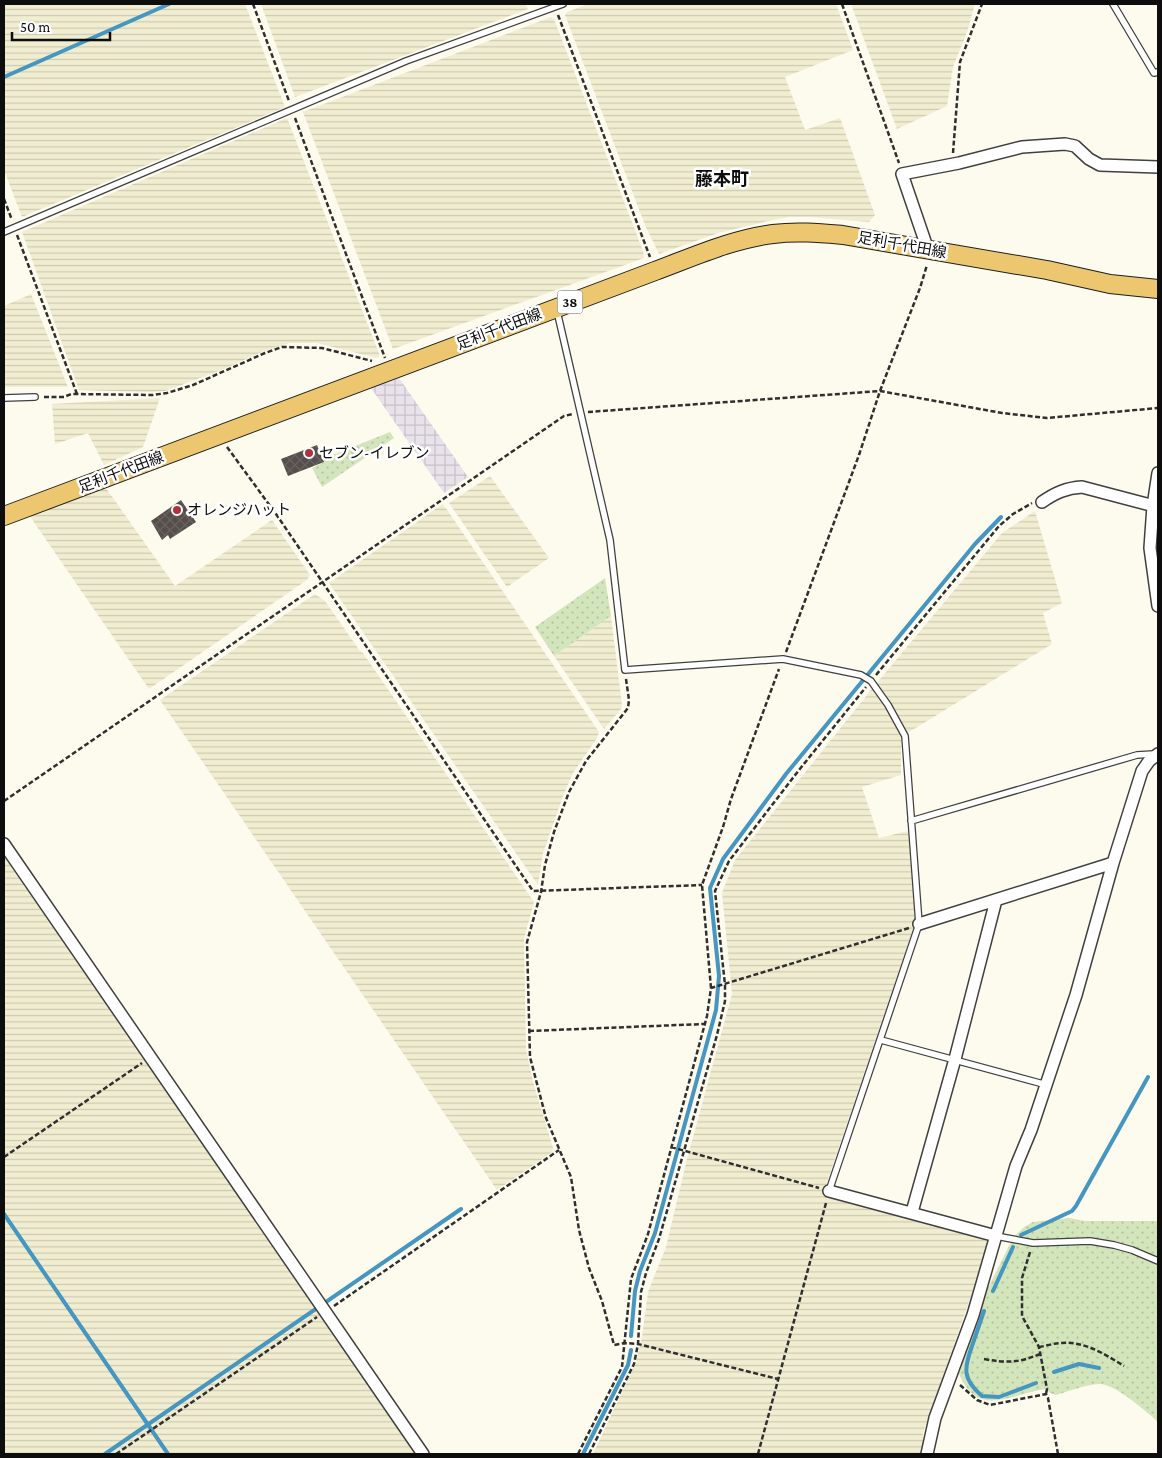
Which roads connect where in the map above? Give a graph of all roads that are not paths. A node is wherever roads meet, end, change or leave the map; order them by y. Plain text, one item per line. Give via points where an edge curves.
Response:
1 (563, 4) edge
2 (1113, 4) edge
3 (1158, 72) edge
4 (1158, 167) edge
5 (4, 232) edge
6 (928, 250) junction
7 (1158, 289) edge
8 (555, 307) junction
9 (35, 397) road end
10 (4, 398) edge
11 (1158, 473) edge
12 (1042, 502) road end
13 (1156, 506) edge
14 (4, 516) edge
15 (1158, 606) edge
16 (1158, 754) edge
17 (911, 822) junction
18 (4, 844) edge
19 (1113, 863) junction
20 (996, 900) junction
21 (920, 924) junction
22 (881, 1040) junction
23 (956, 1059) junction
24 (1047, 1085) junction
25 (829, 1190) joint
26 (912, 1212) junction
27 (996, 1236) junction
28 (1158, 1261) edge
29 (423, 1454) edge
30 (927, 1454) edge

1 - 5 lane via 406,61
2 - 3 lane via 1154,73
4 - 6 street via 1100,165 1075,146 1065,144 1022,147 902,174
6 - 7 main road, 足利千代田線 / 38 via 1110,284
6 - 8 main road, 足利千代田線 / 38 via 843,235 772,234 721,246
8 - 14 main road, 足利千代田線 / 38 via 388,366
8 - 17 lane via 610,540 625,670 783,659 861,675 871,681 888,705 904,736
9 - 10 lane
11 - 13 street
12 - 13 street via 1056,493 1082,487
13 - 15 street via 1150,548
16 - 17 lane via 1137,755
16 - 19 street via 1142,772
17 - 21 lane
18 - 29 street
19 - 20 street
19 - 24 street
20 - 21 street
20 - 23 street
21 - 22 lane
22 - 23 lane
22 - 25 lane
23 - 24 lane
23 - 26 street
24 - 27 street via 1016,1166
25 - 26 street
26 - 27 street
27 - 28 lane via 1033,1243 1090,1241 1132,1250
27 - 30 street via 935,1418

